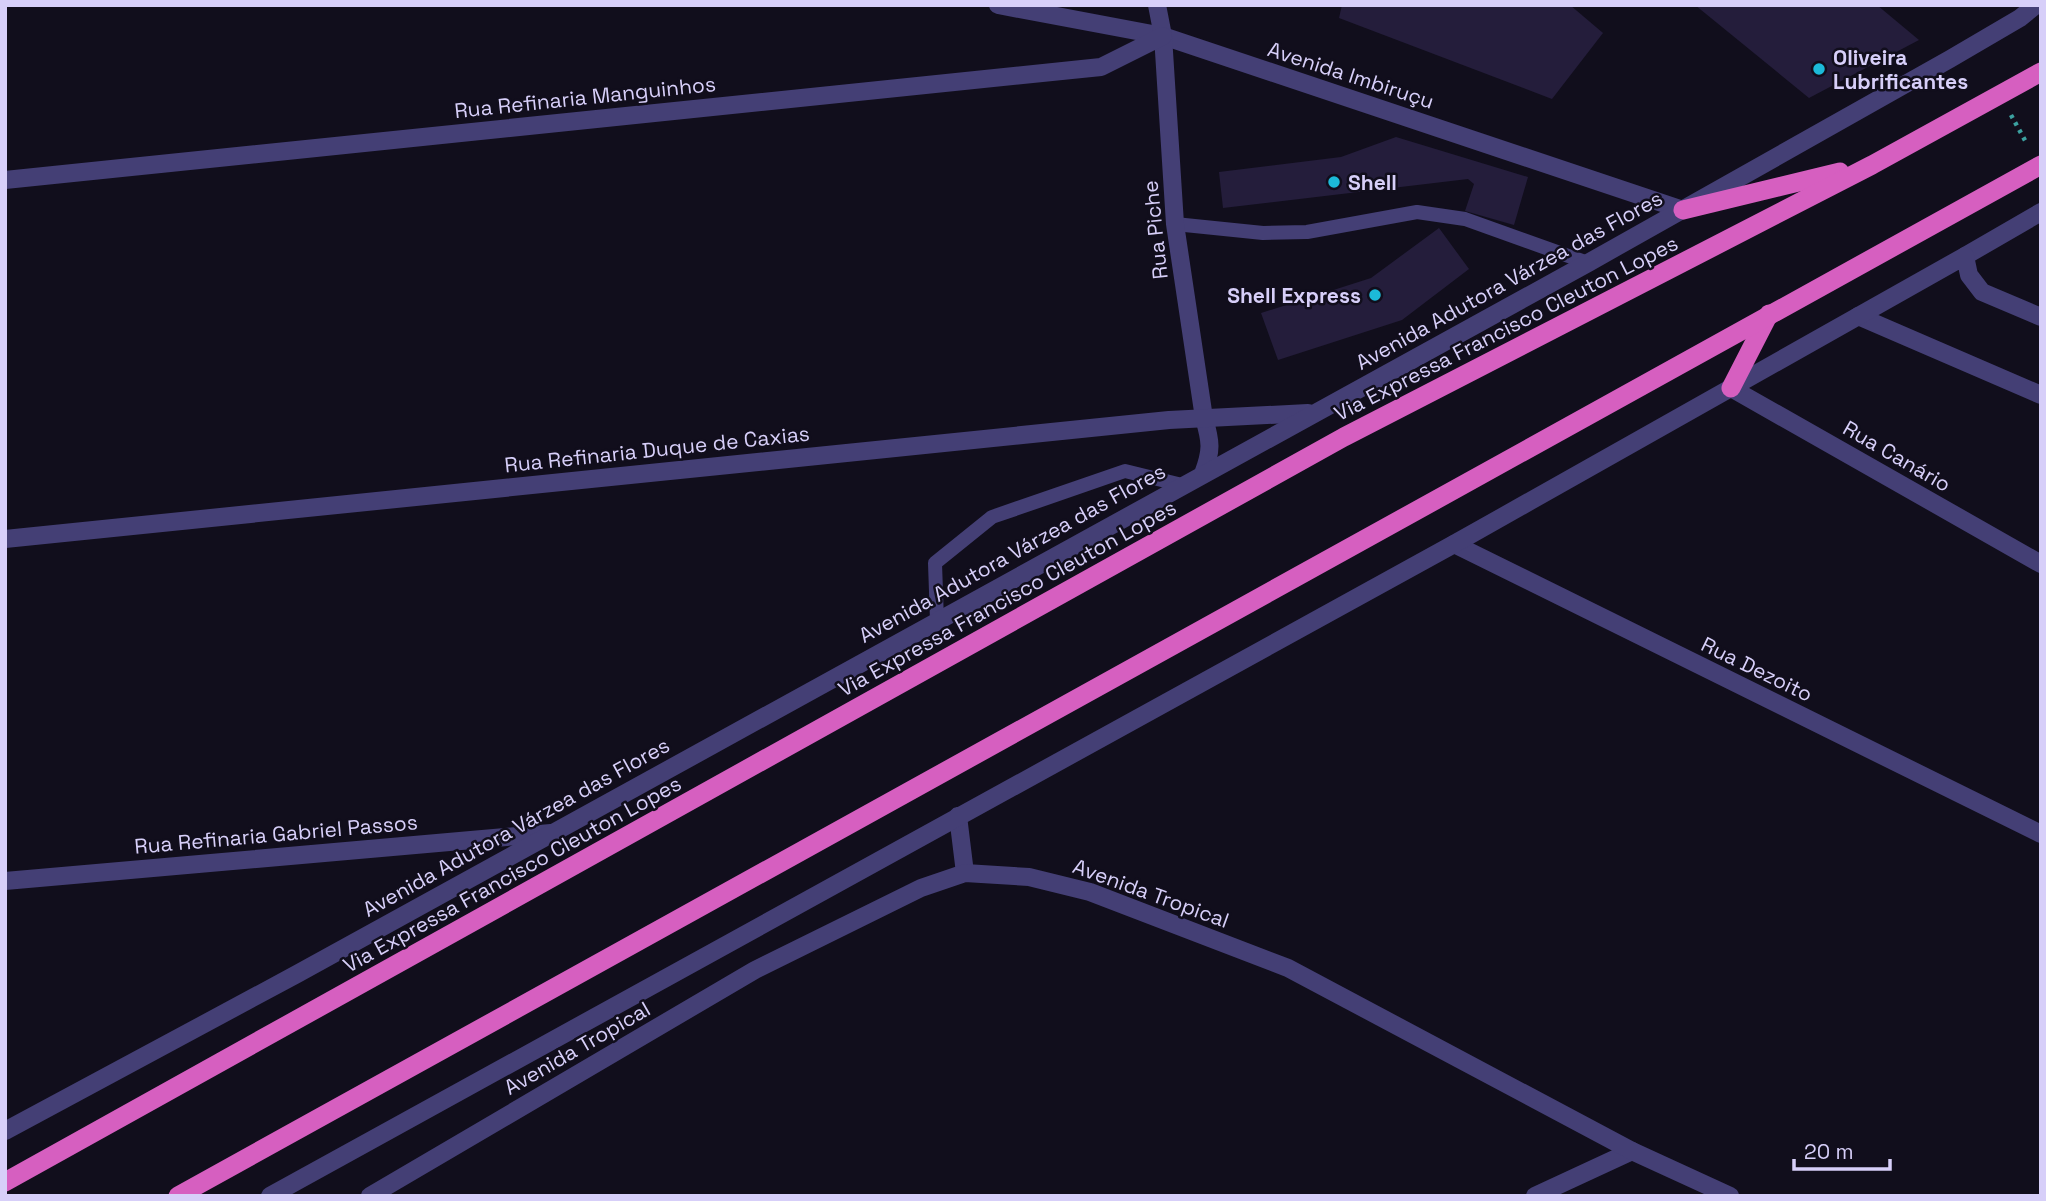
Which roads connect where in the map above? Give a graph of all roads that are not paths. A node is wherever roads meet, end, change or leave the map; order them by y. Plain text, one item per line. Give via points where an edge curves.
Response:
1 (998, 5) edge
2 (1157, 5) edge
3 (2036, 5) edge
4 (1163, 36) junction
5 (2041, 72) edge
6 (1872, 164) junction
7 (2041, 165) edge
8 (5, 180) edge
9 (1683, 210) junction
10 (2041, 212) edge
11 (1175, 224) junction
12 (1965, 256) junction
13 (1588, 263) junction
14 (1769, 314) junction
15 (1858, 316) junction
16 (2041, 317) edge
17 (1731, 388) junction
18 (2041, 395) edge
19 (1314, 413) junction
20 (1204, 418) junction
21 (1203, 474) junction
22 (1182, 485) junction
23 (5, 539) edge
24 (1454, 544) junction
25 (2041, 564) edge
26 (937, 621) junction
27 (958, 816) junction
28 (551, 833) junction
29 (2041, 834) edge
30 (965, 873) junction
31 (5, 881) edge
32 (5, 1131) edge
33 (1632, 1151) junction
34 (5, 1181) edge
35 (178, 1196) edge
36 (270, 1196) edge
37 (370, 1196) edge
38 (1535, 1196) edge
39 (1730, 1196) edge

1 - 4 street, Avenida Imbiruçu
2 - 4 street, Rua Piche
3 - 9 street, Avenida Adutora Várzea das Flores via 1950,59
4 - 8 street, Rua Refinaria Manguinhos via 1101,67
4 - 9 street, Avenida Imbiruçu
4 - 11 street, Rua Piche
5 - 6 highway, Via Expressa Francisco Cleuton Lopes
6 - 9 highway
6 - 34 highway, Via Expressa Francisco Cleuton Lopes via 1344,438
7 - 14 highway
9 - 13 street, Avenida Adutora Várzea das Flores
10 - 12 street
11 - 13 lane via 1263,233 1307,232 1417,212 1465,219
11 - 20 street, Rua Piche
12 - 15 street
12 - 16 street via 1969,275 1982,292
13 - 19 street, Avenida Adutora Várzea das Flores
14 - 17 highway
14 - 35 highway
15 - 17 street
15 - 18 street
17 - 24 street
17 - 25 street, Rua Canário
19 - 20 street, Rua Refinaria Duque de Caxias
19 - 21 street, Avenida Adutora Várzea das Flores
20 - 21 street, Rua Piche via 1211,443
20 - 23 street, Rua Refinaria Duque de Caxias
21 - 22 street, Avenida Adutora Várzea das Flores
22 - 26 street, Avenida Adutora Várzea das Flores
22 - 26 lane via 1125,471 992,517 935,563
24 - 27 street
24 - 29 street, Rua Dezoito
26 - 28 street, Avenida Adutora Várzea das Flores
27 - 30 street
27 - 36 street
28 - 31 street, Rua Refinaria Gabriel Passos
28 - 32 street, Avenida Adutora Várzea das Flores
30 - 33 street, Avenida Tropical via 1029,877 1090,892 1288,968
30 - 37 street, Avenida Tropical via 921,888 755,970
33 - 38 street
33 - 39 street, Avenida Tropical

